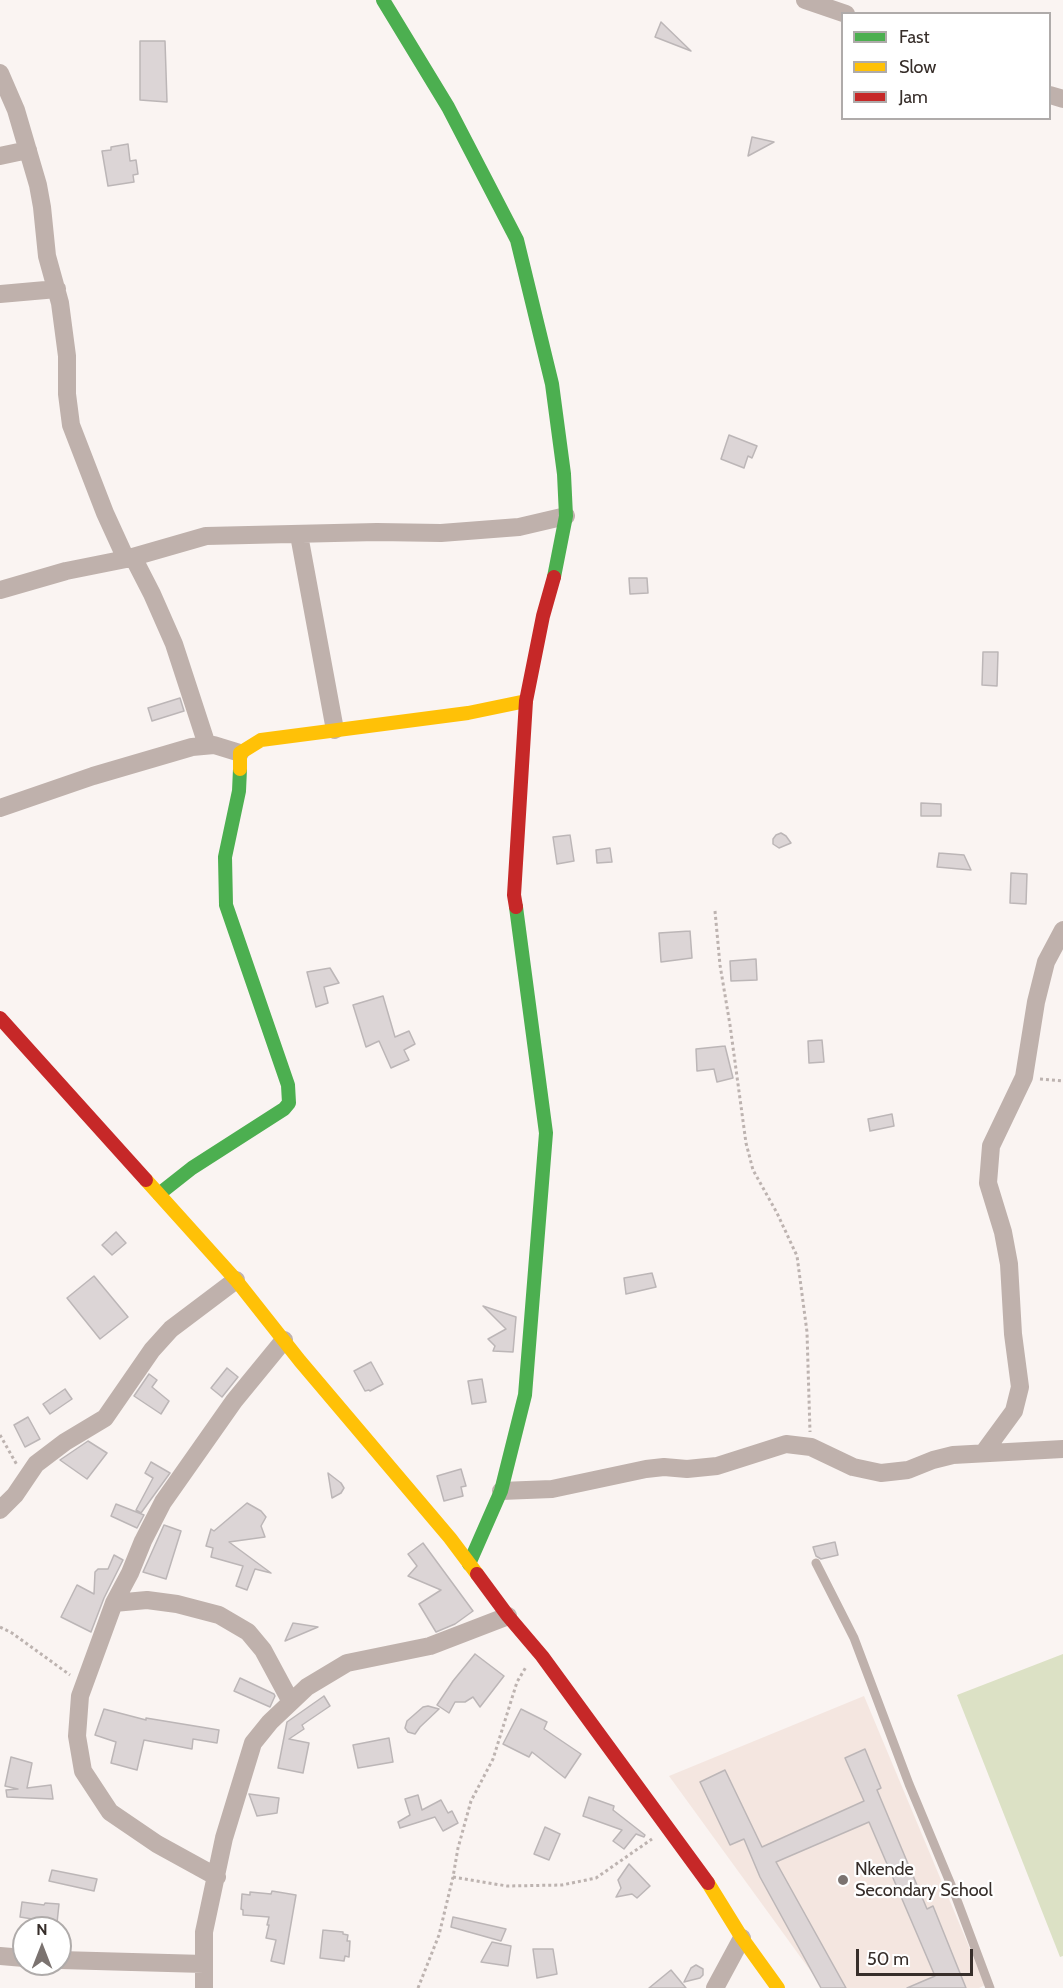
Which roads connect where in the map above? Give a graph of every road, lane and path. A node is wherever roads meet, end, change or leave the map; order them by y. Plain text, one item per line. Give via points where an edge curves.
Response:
1 (383, 0) edge
2 (805, 0) edge
3 (841, 12) edge
4 (0, 73) edge
5 (28, 150) junction
6 (0, 156) edge
7 (57, 289) junction
8 (0, 294) edge
9 (566, 516) junction
10 (299, 535) junction
11 (130, 558) junction
12 (0, 591) edge
13 (526, 701) junction
14 (335, 730) junction
15 (207, 745) junction
16 (240, 753) junction
17 (0, 808) edge
18 (715, 911) dead end
19 (1063, 930) edge
20 (0, 1018) edge
21 (1023, 1077) junction
22 (1063, 1081) edge
23 (159, 1194) junction
24 (236, 1280) junction
25 (284, 1340) junction
26 (0, 1436) edge
27 (810, 1447) junction
28 (1063, 1449) edge
29 (984, 1452) junction
30 (26, 1480) junction
31 (501, 1491) junction
32 (0, 1510) edge
33 (816, 1563) dead end
34 (469, 1564) junction
35 (114, 1603) junction
36 (508, 1616) junction
37 (0, 1627) edge
38 (542, 1656) junction
39 (83, 1685) junction
40 (291, 1702) junction
41 (668, 1828) junction
42 (217, 1877) junction
43 (453, 1877) junction
44 (742, 1938) junction
45 (72, 1960) edge
46 (204, 1964) junction
47 (204, 1988) edge
48 (418, 1988) edge
49 (715, 1988) edge
50 (778, 1988) edge
51 (990, 1988) edge

1 - 9 street via 448,107 517,240 552,384
2 - 3 street
4 - 5 street
5 - 6 street
5 - 7 street via 42,207 47,256
7 - 8 street
7 - 11 street via 68,356 71,426 105,513
9 - 10 street via 519,527 441,533
9 - 13 street
10 - 11 street via 206,536
10 - 14 street
11 - 12 street via 66,571
11 - 15 street via 152,594 174,644
13 - 14 street via 468,713
13 - 31 street via 514,895 546,1133 525,1395
14 - 16 street via 261,740
15 - 16 street
15 - 17 street via 93,776
16 - 23 street via 239,791 225,857 226,905 288,1085 289,1103
18 - 27 path via 746,1143 753,1170 797,1256 807,1332
19 - 21 street via 1046,962
20 - 23 street
21 - 22 path
21 - 29 street via 991,1146 988,1183 1009,1264 1020,1387 1014,1411
23 - 24 street
24 - 25 street
24 - 30 street via 171,1329 105,1418 36,1464
25 - 34 street
25 - 35 street via 234,1401 163,1502
26 - 30 path
27 - 29 street via 853,1467 881,1473 908,1470 953,1455
27 - 31 street via 786,1444 717,1466 646,1469 552,1489
28 - 29 street
30 - 32 street
31 - 34 street
33 - 51 lane via 854,1638
34 - 36 street
35 - 39 street
35 - 40 street via 147,1600 177,1604 229,1621 248,1632 263,1650
36 - 38 street
36 - 40 street via 430,1646 347,1663 307,1687
37 - 39 path
38 - 41 street
38 - 43 path via 525,1668 517,1682 493,1759 471,1801
39 - 42 street via 77,1736 83,1771 110,1812
40 - 42 street via 253,1743 224,1838
41 - 43 path via 596,1878 562,1885 507,1886
41 - 44 street
42 - 46 street via 204,1932
43 - 48 path via 439,1935
44 - 49 street
44 - 50 street
45 - 46 street
46 - 47 street

